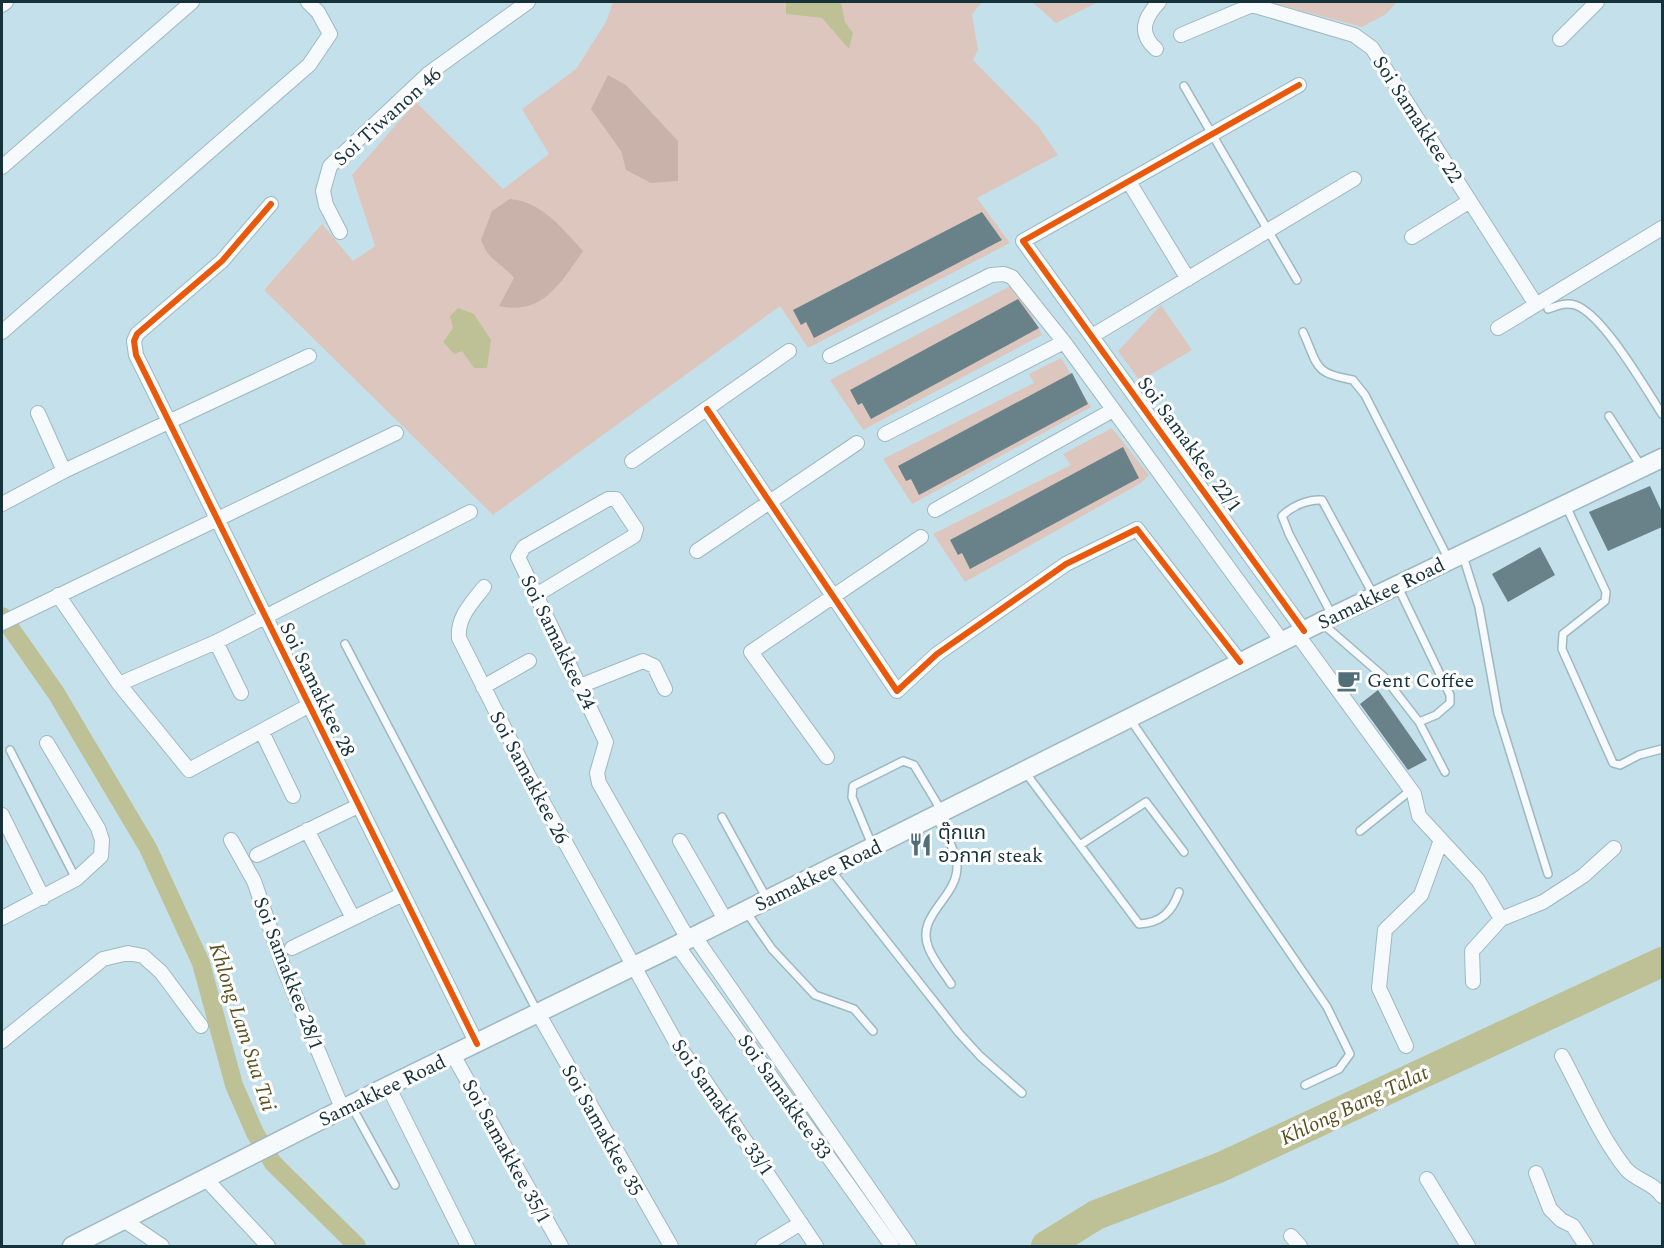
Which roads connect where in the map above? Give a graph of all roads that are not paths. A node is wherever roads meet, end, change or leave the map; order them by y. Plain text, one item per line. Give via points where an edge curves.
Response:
1 (6, 2) edge
2 (192, 2) edge
3 (308, 2) edge
4 (528, 2) edge
5 (1159, 2) edge
6 (1597, 2) edge
7 (1249, 3) edge
8 (2, 5) edge
9 (1182, 35) dead end
10 (1560, 39) dead end
11 (1156, 49) dead end
12 (1184, 86) dead end
13 (1299, 86) dead end
14 (1211, 136) junction
15 (2, 166) edge
16 (1353, 179) dead end
17 (1129, 182) junction
18 (1470, 201) junction
19 (271, 204) dead end
20 (1662, 228) edge
21 (1267, 231) junction
22 (340, 232) dead end
23 (1412, 237) dead end
24 (1188, 279) junction
25 (1297, 280) dead end
26 (1535, 303) junction
27 (1548, 309) dead end
28 (5, 323) edge
29 (1498, 328) dead end
30 (1303, 332) dead end
31 (1092, 336) junction
32 (1064, 342) junction
33 (789, 351) dead end
34 (309, 356) dead end
35 (830, 356) dead end
36 (707, 409) junction
37 (1113, 410) junction
38 (38, 413) dead end
39 (1662, 414) edge
40 (1609, 416) dead end
41 (168, 422) junction
42 (396, 433) dead end
43 (885, 434) dead end
44 (857, 443) dead end
45 (632, 461) dead end
46 (1656, 463) edge
47 (64, 471) junction
48 (770, 502) junction
49 (2, 504) edge
50 (1565, 504) junction
51 (935, 510) dead end
52 (470, 512) dead end
53 (216, 519) junction
54 (921, 537) dead end
55 (697, 551) dead end
56 (1456, 556) junction
57 (1397, 585) junction
58 (484, 587) dead end
59 (58, 595) junction
60 (537, 595) junction
61 (833, 596) junction
62 (1374, 597) junction
63 (265, 618) junction
64 (1327, 619) junction
65 (8, 620) edge
66 (1294, 635) junction
67 (216, 642) junction
68 (345, 644) dead end
69 (529, 661) dead end
70 (1240, 662) junction
71 (119, 684) junction
72 (580, 686) junction
73 (483, 687) junction
74 (665, 689) dead end
75 (242, 693) dead end
76 (308, 706) junction
77 (1130, 719) junction
78 (1419, 722) junction
79 (262, 732) junction
80 (46, 743) dead end
81 (1662, 749) edge
82 (10, 750) dead end
83 (827, 757) dead end
84 (1025, 772) junction
85 (1445, 772) dead end
86 (1411, 790) junction
87 (293, 796) dead end
88 (358, 806) junction
89 (2, 814) edge
90 (939, 814) junction
91 (722, 817) dead end
92 (307, 830) junction
93 (1360, 831) dead end
94 (231, 840) dead end
95 (1441, 840) junction
96 (680, 842) dead end
97 (1080, 845) junction
98 (873, 848) junction
99 (1614, 848) dead end
100 (1184, 852) dead end
101 (257, 855) dead end
102 (830, 869) junction
103 (1548, 874) dead end
104 (76, 879) junction
105 (1179, 892) dead end
106 (401, 895) junction
107 (42, 898) junction
108 (767, 899) junction
109 (745, 910) junction
110 (2, 918) edge
111 (353, 918) junction
112 (1501, 919) junction
113 (726, 921) junction
114 (687, 940) junction
115 (292, 948) dead end
116 (635, 965) junction
117 (1473, 982) dead end
118 (951, 984) dead end
119 (538, 1013) junction
120 (201, 1026) dead end
121 (873, 1031) dead end
122 (2, 1041) edge
123 (477, 1044) junction
124 (1406, 1047) dead end
125 (453, 1055) junction
126 (1562, 1056) dead end
127 (1305, 1085) dead end
128 (388, 1086) junction
129 (1022, 1093) dead end
130 (347, 1106) junction
131 (1536, 1173) dead end
132 (205, 1178) junction
133 (1427, 1179) dead end
134 (395, 1185) dead end
135 (1662, 1196) edge
136 (125, 1221) junction
137 (801, 1223) junction
138 (72, 1246) edge
139 (162, 1246) edge
140 (268, 1246) edge
141 (468, 1246) edge
142 (561, 1246) edge
143 (670, 1246) edge
144 (763, 1246) edge
145 (816, 1246) edge
146 (892, 1246) edge
147 (909, 1246) edge
148 (1468, 1246) edge
149 (1586, 1246) edge

1 - 8 street
2 - 15 street
3 - 28 street via 330,34 309,65
4 - 22 street, Soi Tiwanon 46 via 428,74 330,166 323,191
5 - 11 street via 1144,21 1144,34
6 - 10 street
7 - 9 street, Soi Samakkee 22
7 - 18 street, Soi Samakkee 22 via 1354,35 1372,48
12 - 14 lane
13 - 14 street
14 - 17 street
14 - 21 lane
16 - 21 street
17 - 24 street
17 - 31 street, Soi Samakkee 22/1 via 1023,241
18 - 23 street
18 - 26 street, Soi Samakkee 22
19 - 41 street, Soi Samakkee 28 via 222,261 135,338 134,346
20 - 26 street
21 - 24 street
21 - 25 lane
24 - 31 street
26 - 29 street
27 - 39 lane via 1567,303 1590,315 1611,338
30 - 56 lane via 1321,370 1327,376 1353,380 1365,395
31 - 66 street, Soi Samakkee 22/1
32 - 35 street via 1012,277 1004,274 991,275
32 - 37 street
32 - 43 street
33 - 36 street
34 - 41 street
36 - 45 street
36 - 48 street
37 - 51 street
37 - 66 street
38 - 47 street
40 - 46 lane
41 - 47 street
41 - 53 street, Soi Samakkee 28
42 - 53 street
44 - 48 street
46 - 50 main road, Samakkee Road
47 - 49 street
48 - 55 street
48 - 61 street
50 - 56 main road, Samakkee Road
50 - 81 lane via 1606,592 1605,601 1563,634 1563,649 1613,763 1620,765
52 - 63 street
53 - 59 street
53 - 63 street, Soi Samakkee 28
54 - 61 street
56 - 57 main road, Samakkee Road
56 - 103 lane via 1479,607 1498,713
57 - 62 main road, Samakkee Road
57 - 78 lane via 1451,699 1436,715
58 - 73 street, Soi Samakkee 26 via 466,611 458,631
59 - 65 street
59 - 71 street
60 - 60 street, Soi Samakkee 24 via 519,552 616,499 636,529 634,536
60 - 72 street, Soi Samakkee 24
61 - 70 street via 897,691 937,654 1066,564 1137,529
61 - 83 street via 752,652
62 - 64 main road, Samakkee Road
62 - 64 lane via 1322,500 1312,499 1282,516
63 - 67 street
63 - 76 street, Soi Samakkee 28
64 - 66 main road, Samakkee Road
64 - 78 lane via 1384,677
66 - 70 main road, Samakkee Road
66 - 86 street
67 - 71 street
67 - 75 street
68 - 119 lane
69 - 73 street
70 - 77 main road, Samakkee Road
71 - 79 street via 189,770
72 - 74 street via 643,661 654,666
72 - 114 street, Soi Samakkee 24 via 606,742 597,773 599,783
73 - 116 street, Soi Samakkee 26
76 - 79 street
76 - 88 street, Soi Samakkee 28
77 - 84 main road, Samakkee Road
77 - 127 lane via 1327,1007 1350,1054 1339,1069
78 - 85 lane
79 - 87 street
80 - 104 street via 102,840 101,856
82 - 104 lane
84 - 90 main road, Samakkee Road
84 - 97 lane
86 - 93 lane
86 - 95 street via 1419,816
88 - 92 street
88 - 106 street, Soi Samakkee 28
89 - 107 street
90 - 98 main road, Samakkee Road
90 - 98 lane via 914,765 903,761 853,786 852,797
90 - 118 lane via 958,863 957,878 929,918 925,935 929,949
91 - 108 lane
92 - 101 street
92 - 111 street
94 - 130 street, Soi Samakkee 28/1 via 254,880 285,971
95 - 112 street via 1478,880
95 - 124 street via 1420,895 1385,930 1379,988
96 - 113 street
97 - 100 lane via 1146,802
97 - 105 lane via 1139,924 1160,920 1173,909
98 - 102 main road, Samakkee Road
99 - 112 street via 1583,876 1543,902
102 - 108 main road, Samakkee Road
102 - 129 lane via 959,1033
104 - 107 street
106 - 111 street
106 - 123 street, Soi Samakkee 28
107 - 110 street
108 - 109 main road, Samakkee Road
109 - 113 main road, Samakkee Road
109 - 121 lane via 771,949 815,994 854,1009
111 - 115 street
112 - 117 street via 1472,951
113 - 114 main road, Samakkee Road
114 - 116 main road, Samakkee Road
114 - 146 street, Soi Samakkee 33
114 - 147 street
116 - 119 main road, Samakkee Road
116 - 137 street, Soi Samakkee 33/1 via 678,1046
119 - 123 main road, Samakkee Road
119 - 143 street, Soi Samakkee 35
120 - 122 street via 161,972 143,956 128,953 103,959
123 - 125 main road, Samakkee Road
125 - 128 main road, Samakkee Road
125 - 142 street, Soi Samakkee 35/1
126 - 135 street via 1624,1165
128 - 130 main road, Samakkee Road
128 - 141 street
130 - 132 main road, Samakkee Road
130 - 134 lane
131 - 149 street via 1550,1209 1573,1226
132 - 136 main road, Samakkee Road
132 - 140 street
133 - 148 street
136 - 138 main road, Samakkee Road
136 - 139 street
137 - 144 street
137 - 145 street, Soi Samakkee 33/1

